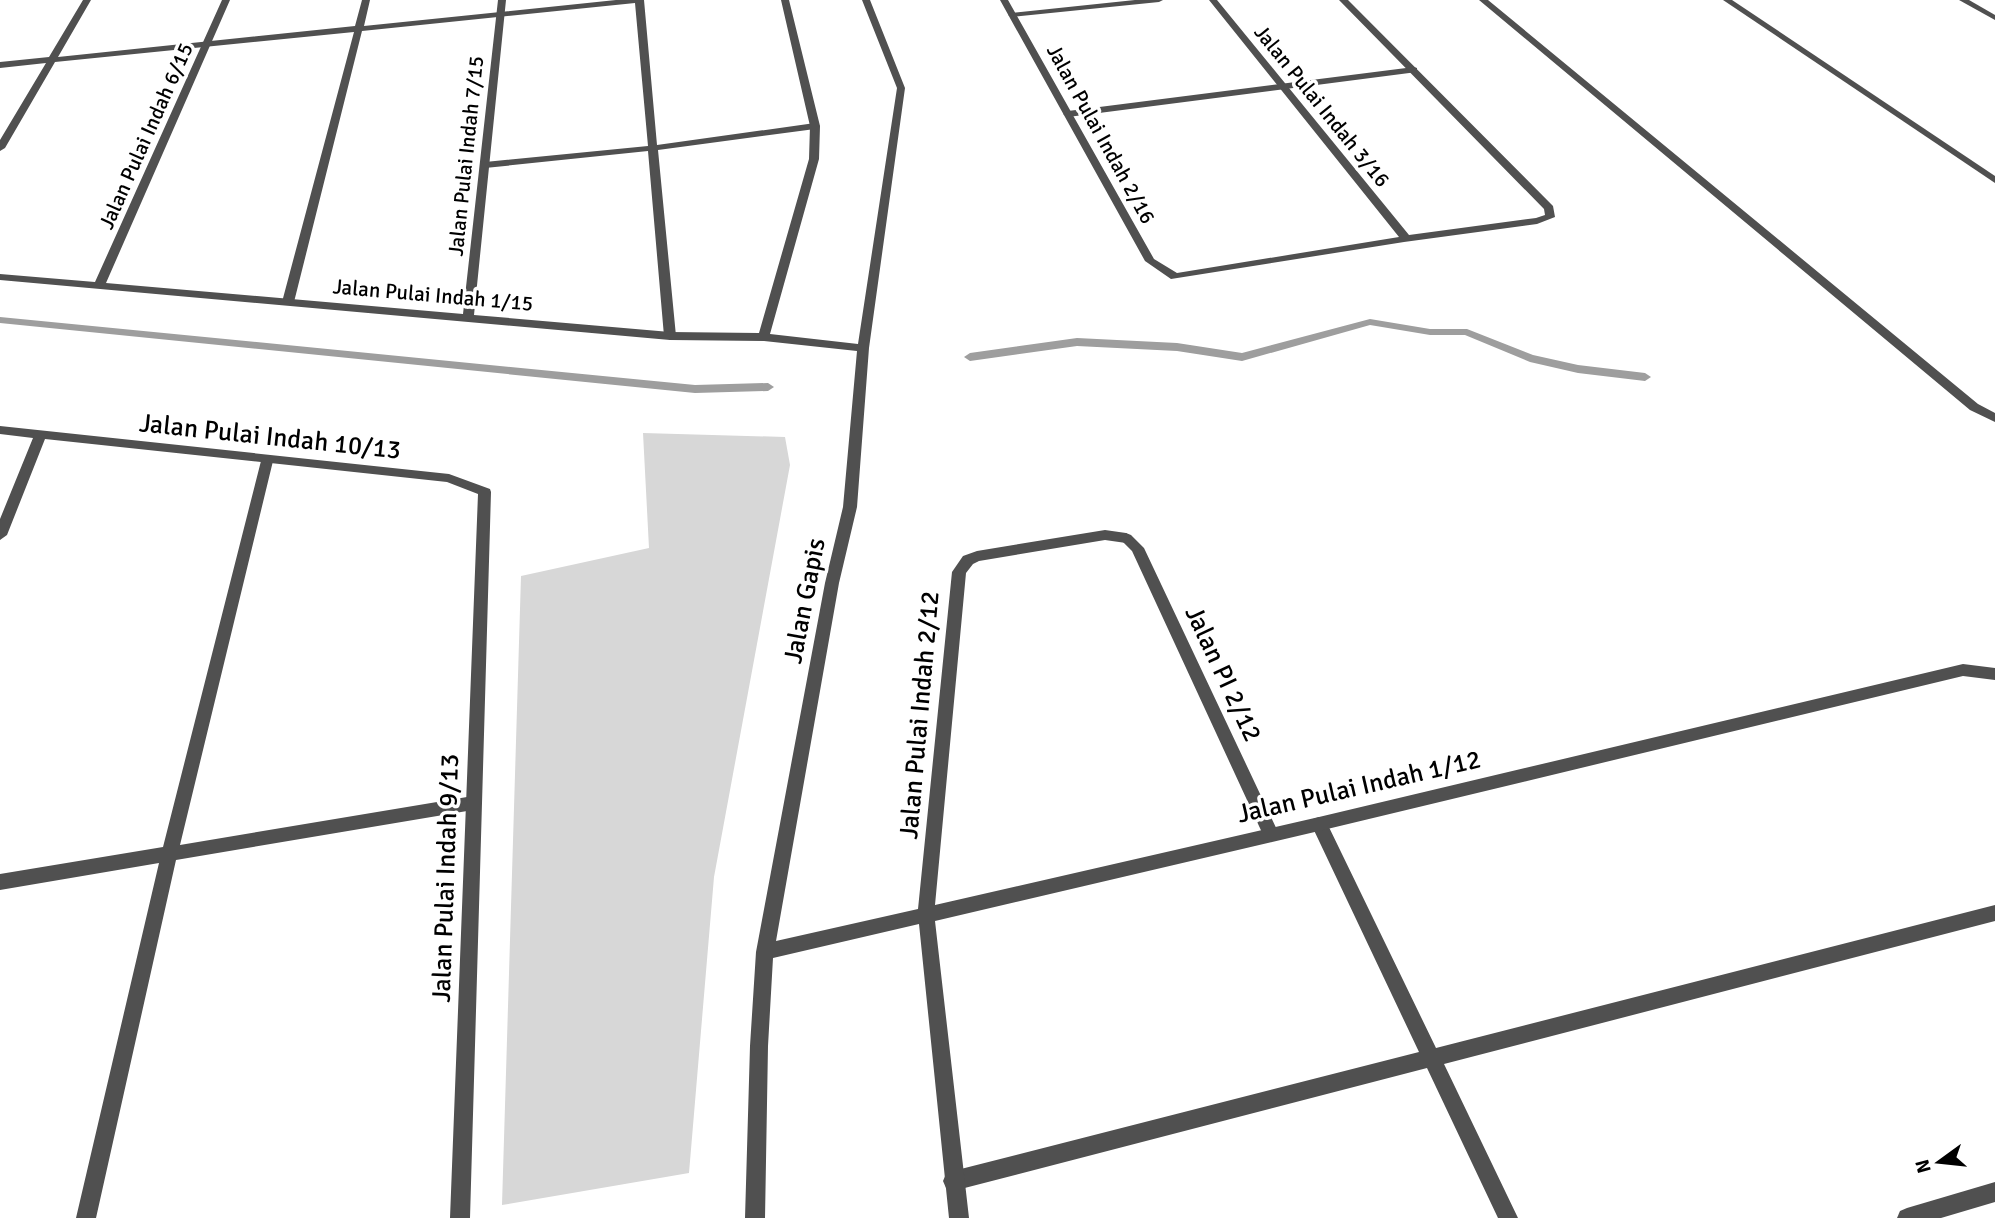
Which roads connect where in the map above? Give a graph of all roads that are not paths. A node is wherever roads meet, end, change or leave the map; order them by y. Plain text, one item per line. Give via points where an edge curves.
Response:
1 (88, 0) edge
2 (226, 0) edge
3 (366, 0) edge
4 (502, 0) edge
5 (639, 0) edge
6 (785, 0) edge
7 (866, 0) edge
8 (1004, 0) edge
9 (1159, 0) edge
10 (1213, 0) edge
11 (1343, 0) edge
12 (1483, 0) edge
13 (1727, 0) edge
14 (1963, 0) edge
15 (501, 13) junction
16 (1012, 15) junction
17 (1995, 18) edge
18 (360, 27) junction
19 (209, 41) junction
20 (53, 58) junction
21 (0, 65) edge
22 (1414, 70) junction
23 (1284, 87) junction
24 (1068, 114) junction
25 (815, 126) junction
26 (0, 148) edge
27 (654, 148) junction
28 (485, 166) junction
29 (1995, 180) edge
30 (1404, 237) junction
31 (0, 276) edge
32 (99, 286) junction
33 (288, 302) junction
34 (468, 317) junction
35 (670, 336) junction
36 (764, 337) junction
37 (863, 348) junction
38 (1995, 418) edge
39 (0, 430) edge
40 (40, 435) junction
41 (267, 461) junction
42 (0, 535) edge
43 (1126, 538) joint
44 (484, 541) joint
45 (1995, 674) edge
46 (473, 803) junction
47 (1319, 824) junction
48 (1271, 834) junction
49 (170, 852) junction
50 (0, 882) edge
51 (1995, 913) edge
52 (926, 914) junction
53 (765, 952) junction
54 (1433, 1059) junction
55 (953, 1181) junction
56 (1995, 1192) edge
57 (86, 1218) edge
58 (460, 1218) edge
59 (755, 1218) edge
60 (959, 1218) edge
61 (1508, 1218) edge
62 (1907, 1218) edge

1 - 20 street
2 - 19 street, Jalan Pulai Indah 6/15
3 - 18 street
4 - 15 street, Jalan Pulai Indah 7/15
5 - 15 street
5 - 27 street
6 - 25 street
7 - 37 street, Jalan Gapis via 901,88
8 - 16 street, Jalan Pulai Indah 2/16
9 - 16 street
10 - 23 street, Jalan Pulai Indah 3/16
11 - 22 street
12 - 38 street via 1974,407
13 - 29 street
14 - 17 street
15 - 18 street
15 - 28 street, Jalan Pulai Indah 7/15
16 - 24 street, Jalan Pulai Indah 2/16
18 - 19 street
18 - 33 street
19 - 20 street
19 - 32 street, Jalan Pulai Indah 6/15
20 - 21 street
20 - 26 street
22 - 23 street
22 - 30 street via 1549,208 1550,217
23 - 24 street
23 - 30 street, Jalan Pulai Indah 3/16
24 - 30 street, Jalan Pulai Indah 2/16 via 1150,261 1175,277
25 - 27 street
25 - 36 street via 814,159
27 - 28 street
27 - 35 street
28 - 34 street, Jalan Pulai Indah 7/15
31 - 32 street, Jalan Pulai Indah 1/15
32 - 33 street, Jalan Pulai Indah 1/15
33 - 34 street, Jalan Pulai Indah 1/15
34 - 35 street, Jalan Pulai Indah 1/15
35 - 36 street, Jalan Pulai Indah 1/15
36 - 37 street, Jalan Pulai Indah 1/15
37 - 53 street, Jalan Gapis via 850,507
39 - 40 street, Jalan Pulai Indah 10/13
40 - 41 street, Jalan Pulai Indah 10/13
40 - 42 street
41 - 44 street, Jalan Pulai Indah 10/13 via 449,478 485,492
41 - 49 street
43 - 48 street, Jalan PI 2/12 via 1137,548
43 - 52 street, Jalan Pulai Indah 2/12 via 1105,535 977,556 961,566
44 - 46 street, Jalan Pulai Indah 9/13
45 - 47 street, Jalan Pulai Indah 1/12 via 1963,670
46 - 49 street
46 - 58 street, Jalan Pulai Indah 9/13
47 - 48 street, Jalan Pulai Indah 1/12
47 - 54 street
48 - 52 street, Jalan Pulai Indah 1/12
49 - 50 street
49 - 57 street
51 - 54 street
52 - 53 street, Jalan Pulai Indah 1/12
52 - 55 street
53 - 59 street, Jalan Gapis
54 - 55 street
54 - 61 street
55 - 60 street
56 - 62 street

